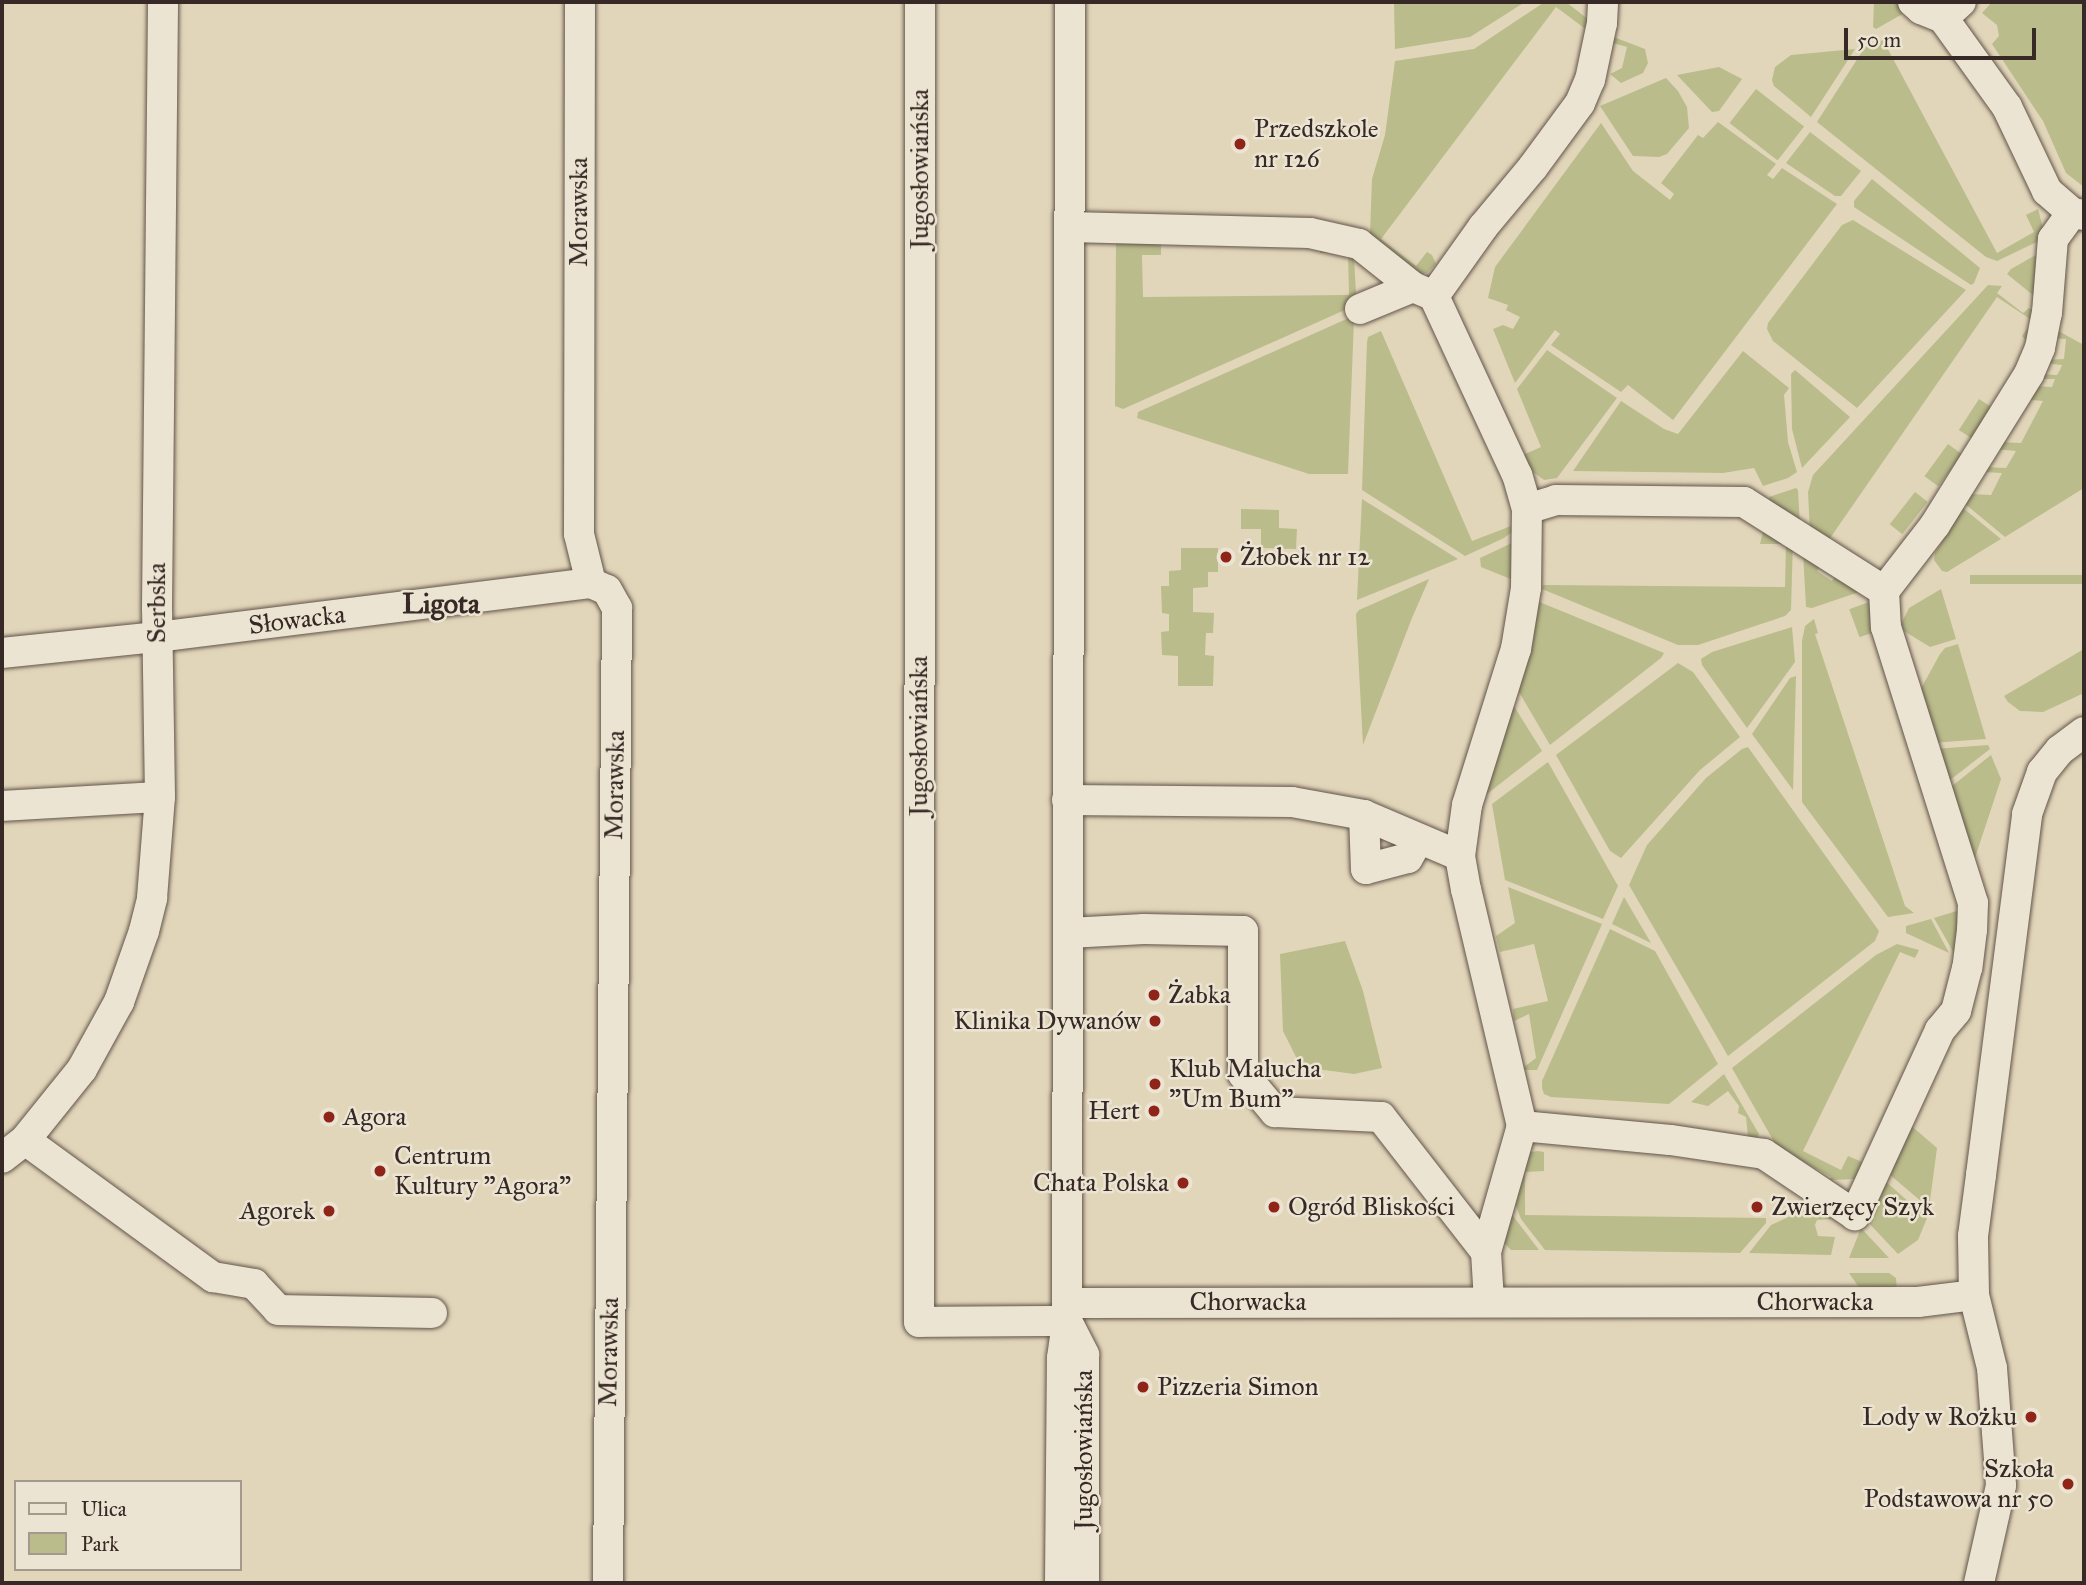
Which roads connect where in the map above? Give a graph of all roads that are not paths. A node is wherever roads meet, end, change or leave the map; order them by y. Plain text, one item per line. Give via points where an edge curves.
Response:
1 (163, 2) edge
2 (580, 2) edge
3 (920, 2) edge
4 (1070, 2) edge
5 (1602, 2) edge
6 (1913, 2) edge
7 (1952, 10) edge
8 (2078, 214) edge
9 (1069, 227) junction
10 (1423, 291) junction
11 (1360, 309) dead end
12 (1527, 509) junction
13 (592, 583) junction
14 (1884, 591) junction
15 (157, 637) junction
16 (2, 653) edge
17 (2084, 732) edge
18 (160, 797) junction
19 (1067, 800) junction
20 (2, 806) edge
21 (1364, 815) junction
22 (1418, 840) junction
23 (1461, 856) junction
24 (1068, 933) junction
25 (1522, 1126) junction
26 (25, 1140) junction
27 (2, 1158) edge
28 (1486, 1252) junction
29 (1974, 1295) junction
30 (1489, 1301) junction
31 (1067, 1312) junction
32 (432, 1313) dead end
33 (1072, 1481) junction
34 (608, 1583) edge
35 (1060, 1583) edge
36 (1084, 1583) edge
37 (1979, 1583) edge

1 - 15 street, Serbska
2 - 13 street, Morawska via 579,534
3 - 31 street, Jugosłowiańska via 919,1322
4 - 9 street, Jugosłowiańska
5 - 10 street via 1590,80 1580,103 1483,227
6 - 7 street via 1922,9
7 - 8 street via 2007,107 2047,191
8 - 14 street via 2053,239 2047,313 2029,374 1935,525
9 - 10 street via 1310,233 1359,244
9 - 19 street, Jugosłowiańska
10 - 11 street
10 - 12 street via 1517,475
12 - 14 street via 1556,500 1744,502
12 - 23 street via 1526,588 1516,649 1467,805
13 - 15 street, Słowacka
13 - 34 street, Morawska via 607,590 617,608
14 - 25 street via 1886,627 1973,903 1972,930 1956,1011 1940,1030 1855,1215 1764,1154
15 - 16 street, Słowacka
15 - 18 street, Serbska
17 - 29 street via 2060,750 2042,772 2027,814 1973,1236
18 - 20 street
18 - 26 street, Serbska via 152,898 119,1002 82,1069
19 - 21 street via 1292,802
19 - 24 street, Jugosłowiańska
21 - 22 street
21 - 22 street via 1366,869 1408,858
22 - 23 street
23 - 25 street
24 - 28 street via 1243,931 1243,1074 1275,1112 1381,1117
24 - 31 street, Jugosłowiańska
25 - 28 street
26 - 27 street, Serbska
26 - 32 street via 213,1277 254,1284 278,1310
28 - 30 street
29 - 30 street, Chorwacka via 1918,1302
29 - 37 street via 1992,1368 2001,1485
30 - 31 street, Chorwacka
31 - 33 street, Jugosłowiańska via 1084,1355
33 - 35 street, Jugosłowiańska
33 - 36 street, Jugosłowiańska

